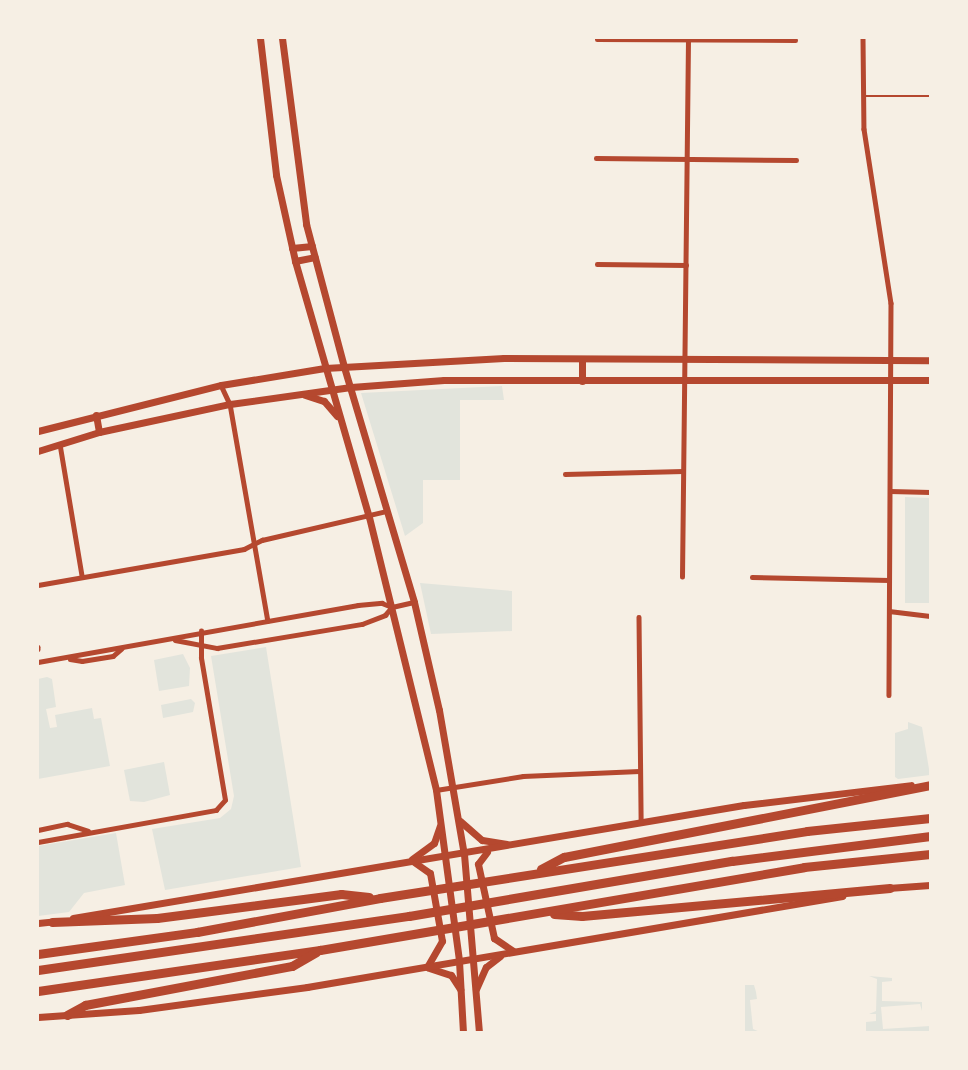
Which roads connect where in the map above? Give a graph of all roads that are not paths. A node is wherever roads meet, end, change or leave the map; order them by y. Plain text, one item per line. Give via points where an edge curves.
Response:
1 (261, 38) edge
2 (282, 38) edge
3 (863, 38) edge
4 (597, 39) dead end
5 (688, 39) edge
6 (795, 40) dead end
7 (863, 96) junction
8 (930, 96) edge
9 (596, 158) dead end
10 (687, 159) junction
11 (796, 160) dead end
12 (312, 246) junction
13 (292, 248) junction
14 (315, 257) junction
15 (295, 261) junction
16 (597, 264) dead end
17 (686, 265) junction
18 (685, 358) junction
19 (582, 359) junction
20 (891, 359) junction
21 (930, 360) edge
22 (344, 367) junction
23 (325, 368) junction
24 (685, 378) junction
25 (891, 379) junction
26 (930, 380) edge
27 (582, 381) junction
28 (221, 385) junction
29 (351, 387) junction
30 (331, 389) junction
31 (300, 394) junction
32 (230, 404) junction
33 (96, 415) junction
34 (339, 418) junction
35 (38, 431) edge
36 (99, 432) junction
37 (60, 444) junction
38 (38, 451) edge
39 (683, 471) junction
40 (565, 474) dead end
41 (890, 491) junction
42 (930, 492) edge
43 (387, 511) junction
44 (369, 517) junction
45 (253, 545) junction
46 (82, 576) junction
47 (682, 577) dead end
48 (752, 577) dead end
49 (889, 580) junction
50 (38, 585) edge
51 (414, 602) junction
52 (392, 607) junction
53 (889, 612) junction
54 (930, 616) edge
55 (639, 617) dead end
56 (268, 621) junction
57 (201, 631) junction
58 (172, 639) junction
59 (203, 646) junction
60 (38, 662) edge
61 (889, 694) dead end
62 (639, 771) junction
63 (930, 784) edge
64 (454, 787) junction
65 (436, 790) junction
66 (930, 818) edge
67 (459, 820) junction
68 (441, 822) junction
69 (641, 822) junction
70 (38, 830) edge
71 (90, 832) junction
72 (930, 836) edge
73 (38, 842) edge
74 (509, 844) junction
75 (489, 850) junction
76 (464, 854) junction
77 (930, 854) edge
78 (447, 856) junction
79 (410, 861) junction
80 (532, 873) junction
81 (930, 885) edge
82 (890, 888) junction
83 (380, 898) junction
84 (539, 912) junction
85 (51, 922) junction
86 (38, 924) edge
87 (275, 936) junction
88 (320, 950) junction
89 (513, 951) junction
90 (505, 953) junction
91 (38, 954) edge
92 (473, 959) junction
93 (459, 961) junction
94 (427, 967) junction
95 (38, 970) edge
96 (38, 975) edge
97 (38, 991) edge
98 (461, 991) junction
99 (476, 992) junction
100 (67, 1015) junction
101 (38, 1017) edge
102 (463, 1032) edge
103 (479, 1032) edge

1 - 13 main road via 276,175
2 - 12 main road via 290,117
3 - 7 street
4 - 5 street
5 - 6 street
5 - 10 street
7 - 8 lane
7 - 20 street via 874,207 891,303
9 - 10 street
10 - 11 street
10 - 17 street
12 - 13 main road
12 - 14 main road
13 - 15 main road
14 - 15 main road
14 - 22 main road
15 - 23 main road
16 - 17 street
17 - 18 street
18 - 19 main road
18 - 20 main road
18 - 24 street
19 - 22 main road via 504,358
19 - 27 main road
20 - 21 main road
20 - 25 street
22 - 23 main road
22 - 29 main road
23 - 28 main road
23 - 30 main road
24 - 25 main road
24 - 27 main road
24 - 39 street
25 - 26 main road
25 - 41 street
27 - 29 main road via 444,380
28 - 32 street
28 - 33 main road
29 - 30 main road
29 - 43 main road
30 - 31 main road
30 - 34 main road
31 - 32 main road
31 - 34 main road via 324,401
32 - 36 main road
32 - 45 street
33 - 35 main road
33 - 36 main road
34 - 44 main road
36 - 37 main road
37 - 38 main road
37 - 46 street
39 - 40 street
39 - 47 street
41 - 42 street
41 - 49 street
43 - 44 street
43 - 51 main road
44 - 45 street
44 - 52 main road
45 - 46 street
45 - 56 street
46 - 50 street
48 - 49 street
49 - 53 street
51 - 52 street
51 - 64 main road
52 - 56 street via 382,603 358,605
52 - 59 street via 385,615 362,624 217,648
52 - 65 main road
53 - 54 street
53 - 61 street
55 - 62 street
56 - 57 street
57 - 58 street
57 - 59 street
58 - 59 street
58 - 60 street via 123,648 113,656
59 - 71 street via 201,658 225,800 216,810
62 - 64 street via 529,775
62 - 69 street
63 - 69 main road via 831,792
63 - 80 highway via 564,857
64 - 65 street
64 - 67 main road
65 - 68 main road
66 - 80 highway via 807,831
67 - 74 main road via 482,840
67 - 76 main road
68 - 78 main road
68 - 79 main road via 434,843
69 - 74 main road
70 - 71 street via 67,824
71 - 73 street
72 - 87 highway via 785,853
74 - 75 main road
75 - 76 main road
75 - 89 main road via 478,864 494,938
76 - 78 main road
76 - 92 main road
77 - 84 highway via 804,867
78 - 79 main road
78 - 93 main road
79 - 85 main road
79 - 94 main road via 430,873 442,941
80 - 83 highway
81 - 82 main road
82 - 84 highway via 582,916
82 - 89 main road
83 - 85 highway via 341,894 157,918
83 - 91 highway via 196,932
84 - 88 highway
85 - 86 main road
87 - 95 highway
87 - 96 highway
88 - 97 highway
88 - 100 highway via 292,966 85,1005
89 - 90 main road
90 - 92 main road
90 - 99 main road via 486,967
92 - 93 main road
92 - 99 main road
93 - 94 main road
93 - 98 main road
94 - 98 main road via 451,975
94 - 100 main road via 233,998
98 - 102 main road
99 - 103 main road
100 - 101 main road

